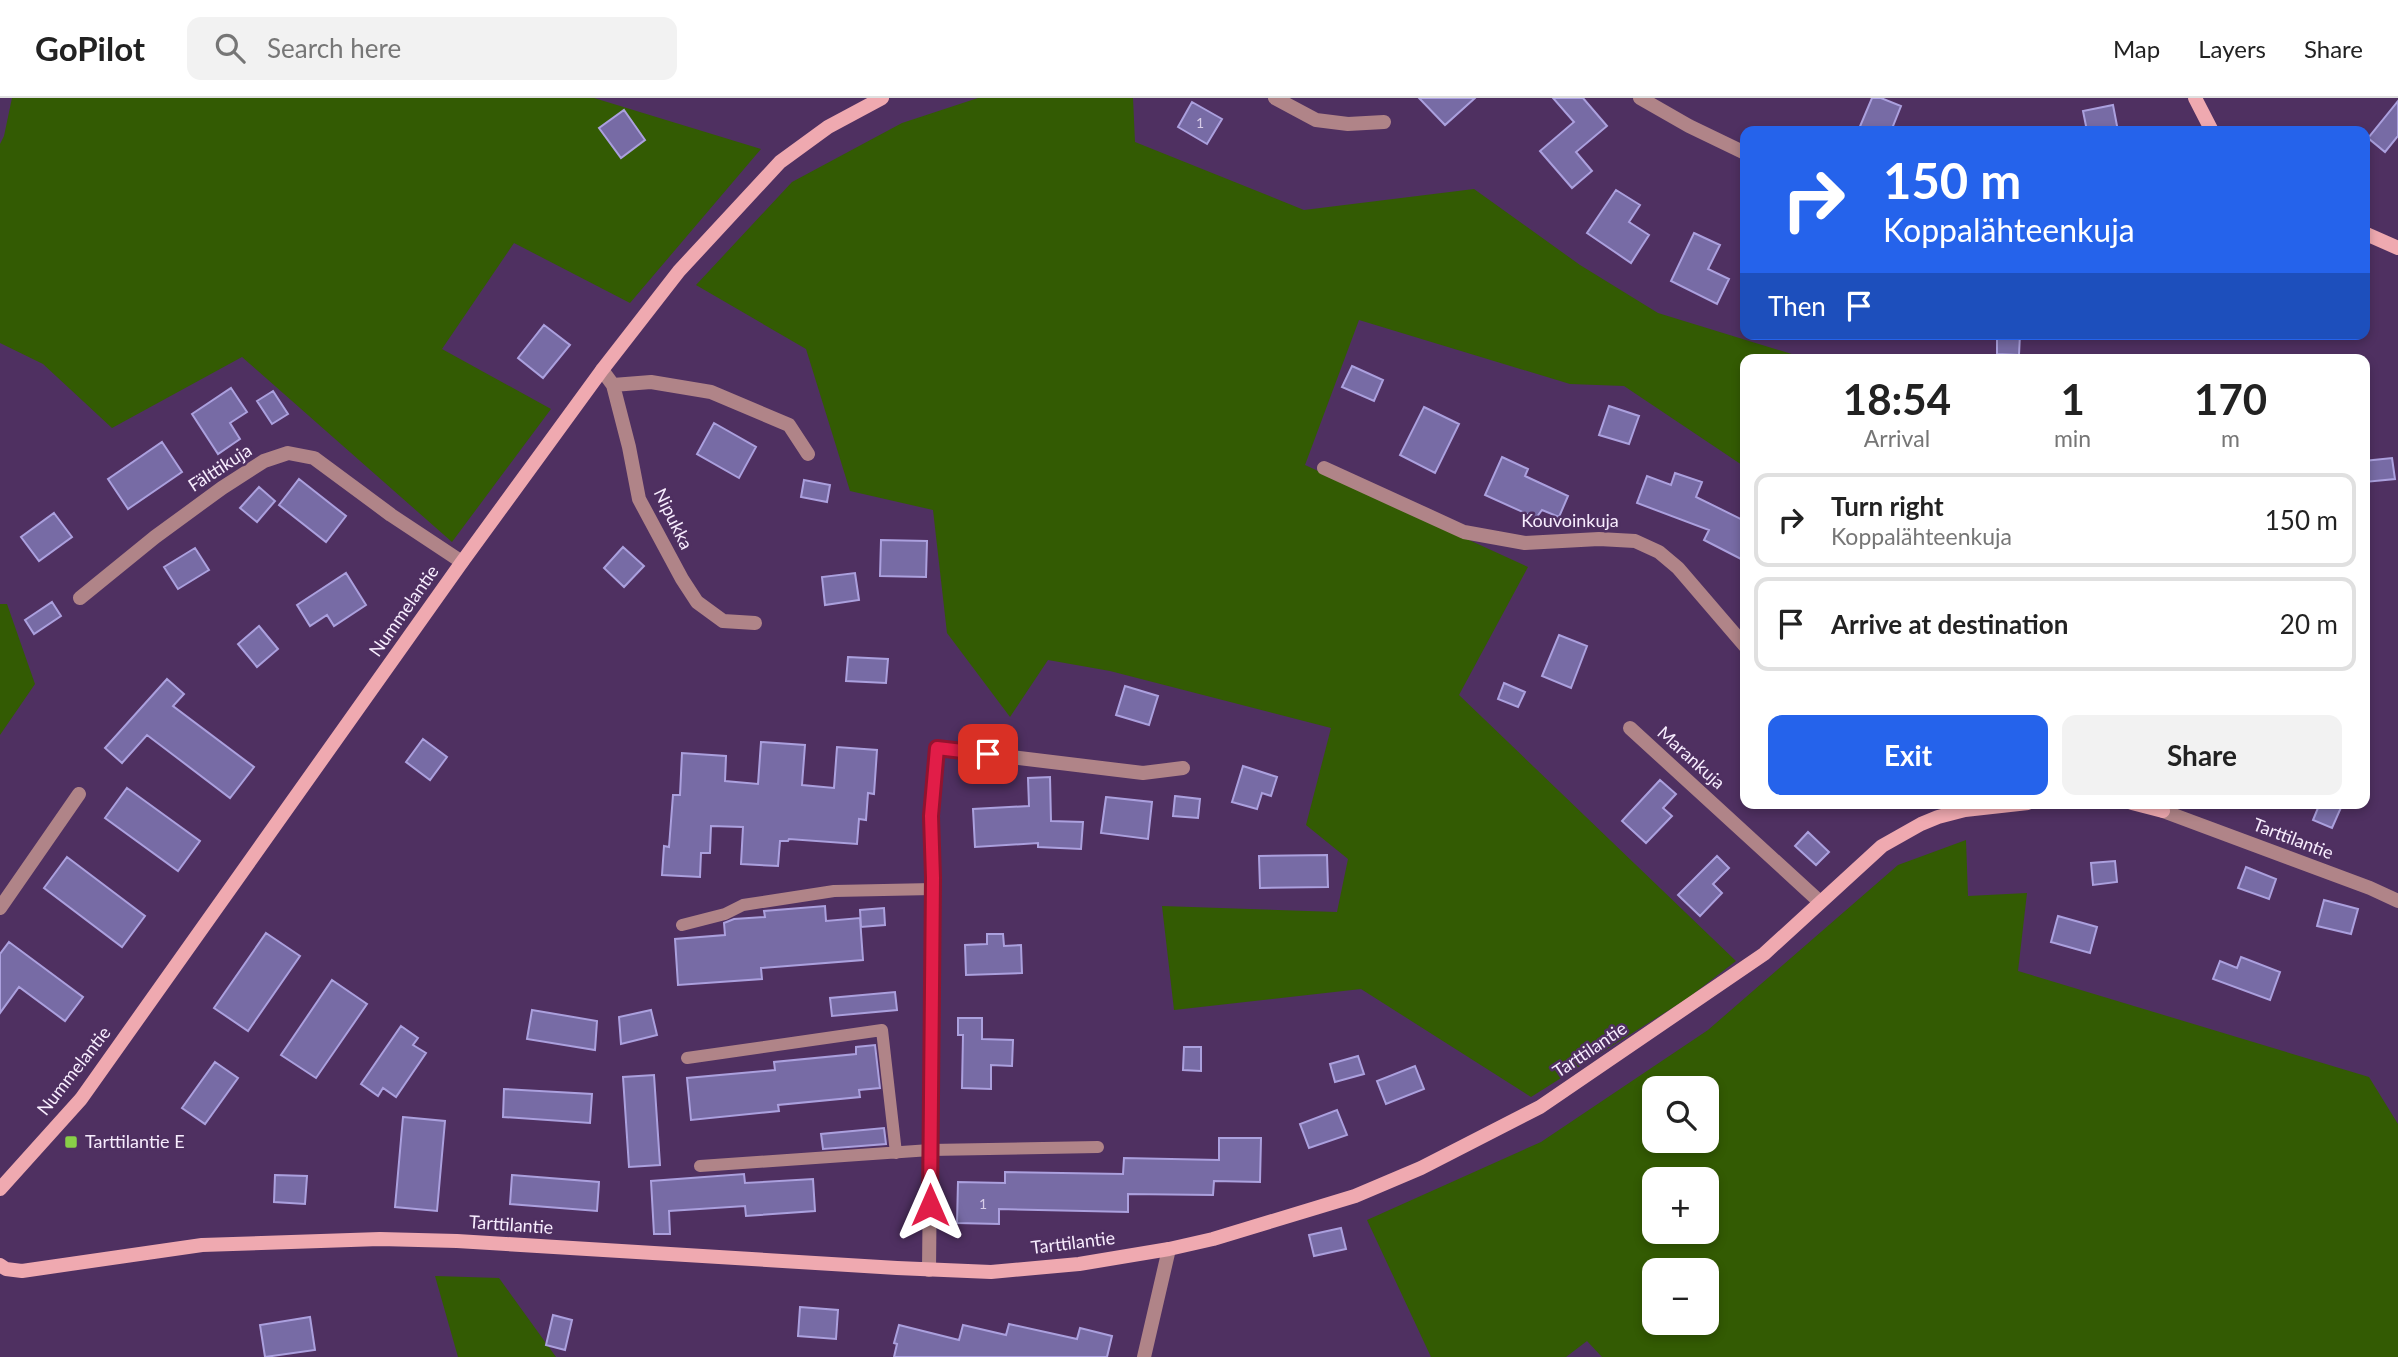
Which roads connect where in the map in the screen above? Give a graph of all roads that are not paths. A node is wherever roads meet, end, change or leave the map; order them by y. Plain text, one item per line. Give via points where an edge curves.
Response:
1 (882, 98) edge
2 (1275, 98) edge
3 (1640, 98) edge
4 (2194, 98) edge
5 (1384, 122) dead end
6 (2209, 126) edge
7 (1740, 151) edge
8 (2370, 236) edge
9 (2398, 248) edge
10 (602, 370) junction
11 (613, 385) junction
12 (808, 454) dead end
13 (1324, 468) dead end
14 (462, 562) junction
15 (80, 598) dead end
16 (755, 623) dead end
17 (1740, 640) edge
18 (1630, 729) dead end
19 (1184, 768) dead end
20 (79, 794) dead end
21 (1959, 809) edge
22 (2169, 809) edge
23 (933, 889) junction
24 (2398, 901) edge
25 (1820, 902) junction
26 (0, 908) edge
27 (682, 925) dead end
28 (687, 1058) dead end
29 (1097, 1147) dead end
30 (930, 1150) junction
31 (896, 1153) junction
32 (701, 1166) dead end
33 (0, 1189) edge
34 (1169, 1249) junction
35 (0, 1265) edge
36 (929, 1270) junction
37 (1144, 1357) edge

1 - 10 street, Nummelantie via 828,127 780,162 679,271
2 - 5 street via 1316,120
3 - 7 street
4 - 6 street
8 - 9 street
10 - 11 street, Nipukka
10 - 14 street, Nummelantie
11 - 12 street via 651,382 711,392 789,425
11 - 16 street, Nipukka via 639,499 682,579 697,602 723,621
13 - 17 street, Kouvoinkuja via 1464,532 1525,543 1635,541 1678,568
14 - 15 street, Fälttikuja via 314,458 288,453 264,461 222,488
14 - 33 street, Nummelantie via 81,1099
18 - 25 street, Marankuja
19 - 23 street via 1143,773 937,748 931,816
20 - 26 street
21 - 25 street, Tarttilantie via 1882,846
22 - 24 street, Tarttilantie
23 - 27 lane via 834,891 743,905
23 - 30 street
25 - 34 street, Tarttilantie via 1764,954 1520,1118 1355,1196
28 - 31 lane via 882,1030
29 - 30 lane
30 - 31 lane
30 - 36 street
31 - 32 lane
34 - 36 street, Tarttilantie via 1017,1270
34 - 37 street
35 - 36 street, Tarttilantie via 22,1271 202,1245 380,1239

